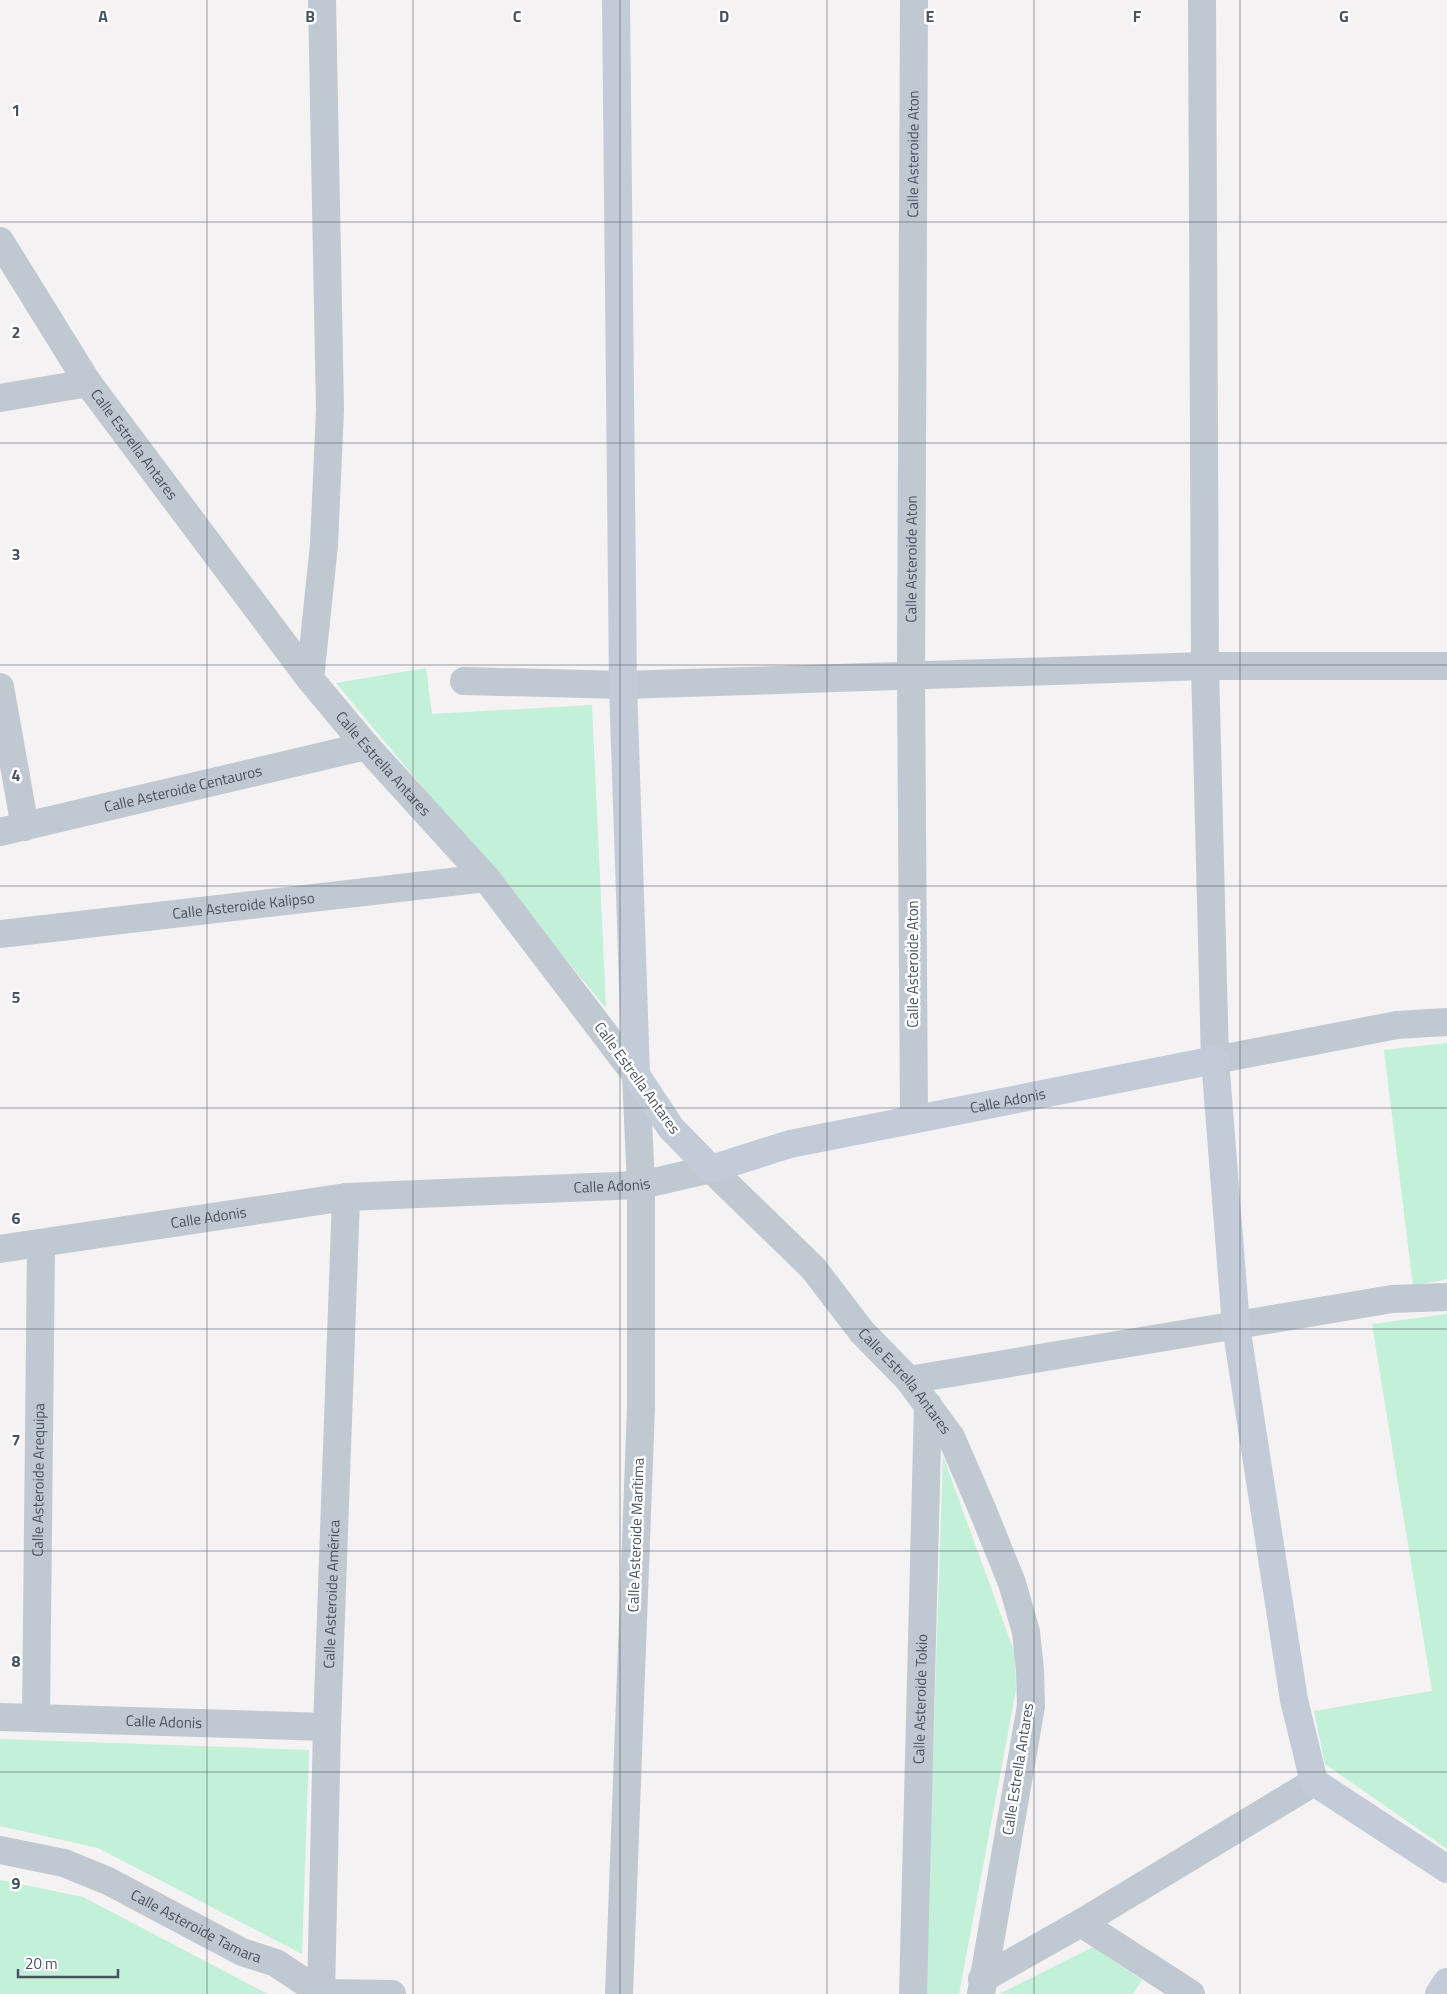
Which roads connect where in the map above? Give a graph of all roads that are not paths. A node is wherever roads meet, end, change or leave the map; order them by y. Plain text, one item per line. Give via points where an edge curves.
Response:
1 (322, 0) edge
2 (616, 0) edge
3 (914, 0) edge
4 (1202, 0) edge
5 (0, 241) edge
6 (88, 383) junction
7 (0, 398) edge
8 (1205, 666) junction
9 (1447, 666) edge
10 (911, 676) junction
11 (310, 680) junction
12 (464, 682) dead end
13 (623, 685) junction
14 (0, 687) edge
15 (366, 746) junction
16 (12, 830) edge
17 (486, 878) junction
18 (0, 934) edge
19 (1447, 1022) edge
20 (1215, 1060) junction
21 (636, 1075) junction
22 (914, 1118) junction
23 (711, 1169) junction
24 (641, 1185) junction
25 (346, 1197) junction
26 (41, 1244) junction
27 (0, 1249) edge
28 (1447, 1297) edge
29 (1236, 1326) junction
30 (909, 1380) junction
31 (928, 1405) junction
32 (0, 1717) edge
33 (36, 1718) junction
34 (326, 1727) junction
35 (1314, 1782) junction
36 (0, 1850) edge
37 (1447, 1869) edge
38 (1081, 1923) junction
39 (1447, 1982) edge
40 (981, 1987) edge
41 (321, 1992) junction
42 (392, 1994) edge
43 (619, 1994) edge
44 (913, 1994) edge
45 (1191, 1994) edge
46 (1439, 1994) edge

1 - 11 street via 330,410 324,546
2 - 13 street
3 - 10 street, Calle Asteroide Aton
4 - 8 street
5 - 6 street, Calle Estrella Antares
6 - 7 street
6 - 11 street, Calle Estrella Antares
8 - 9 street
8 - 10 street
8 - 20 street
10 - 13 street
10 - 22 street, Calle Asteroide Aton
11 - 15 street, Calle Estrella Antares
12 - 13 street
13 - 21 street
14 - 16 street
15 - 16 street, Calle Asteroide Centauros
15 - 17 street, Calle Estrella Antares
17 - 18 street, Calle Asteroide Kalipso
17 - 21 street, Calle Estrella Antares
19 - 20 street via 1397,1025
20 - 22 street, Calle Adonis
20 - 29 street
21 - 23 street, Calle Estrella Antares via 671,1128
21 - 24 street, Calle Asteroide Marítima
22 - 23 street, Calle Adonis via 790,1144
23 - 24 street, Calle Adonis
23 - 30 street, Calle Estrella Antares via 812,1268 862,1332
24 - 25 street, Calle Adonis
24 - 43 street, Calle Asteroide Marítima via 641,1407
25 - 26 street, Calle Adonis
25 - 34 street, Calle Asteroide América
26 - 27 street, Calle Adonis
26 - 33 street, Calle Asteroide Arequipa
28 - 29 street via 1392,1299
29 - 30 street
29 - 35 street via 1294,1700
30 - 31 street, Calle Estrella Antares
31 - 40 street, Calle Estrella Antares via 950,1437 1012,1583 1026,1632 1030,1670 1031,1706
31 - 44 street, Calle Asteroide Tokio
32 - 33 street, Calle Adonis
33 - 34 street, Calle Adonis
34 - 41 street, Calle Asteroide América
35 - 37 street
35 - 38 street
36 - 41 street, Calle Asteroide Tamara via 64,1863 108,1881 242,1952 276,1963
38 - 40 street
38 - 45 street
39 - 46 street
41 - 42 street

